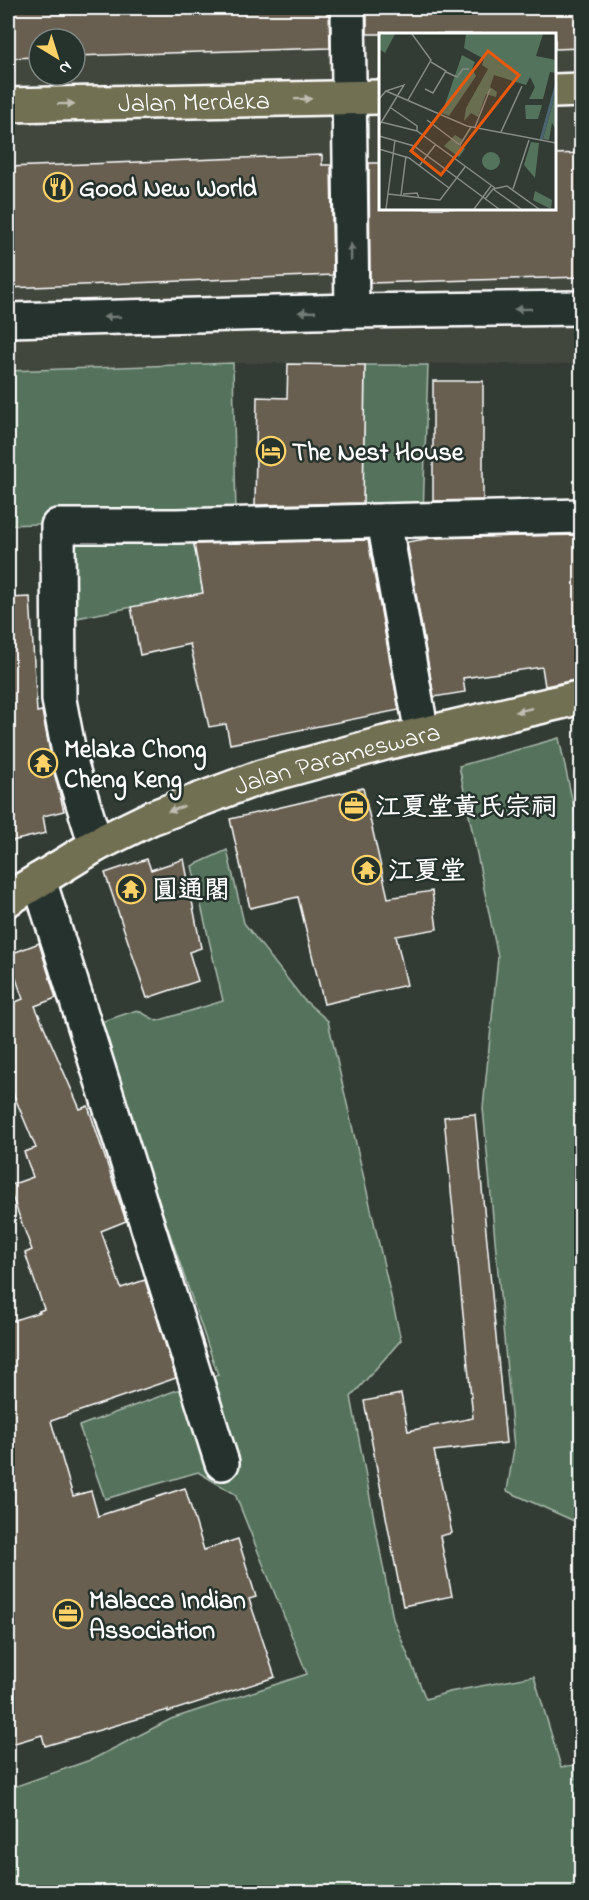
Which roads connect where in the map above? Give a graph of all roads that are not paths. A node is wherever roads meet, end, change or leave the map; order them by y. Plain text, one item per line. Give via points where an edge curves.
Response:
1 (348, 8) edge
2 (582, 90) edge
3 (556, 91) edge
4 (365, 97) edge
5 (8, 105) edge
6 (582, 308) edge
7 (352, 310) junction
8 (8, 320) edge
9 (582, 516) edge
10 (384, 521) junction
11 (582, 697) edge
12 (422, 734) junction
13 (96, 845) junction
14 (39, 880) junction
15 (8, 899) edge
16 (222, 1463) dead end

1 - 4 street
2 - 3 main road
5 -> 4 main road, Jalan Merdeka
7 -> 4 street
6 -> 7 street
7 -> 8 street
9 - 10 street
10 - 12 street
10 - 13 street via 58,526 58,700 72,768
11 -> 12 main road, Jalan Parameswara
12 -> 13 main road, Jalan Parameswara via 261,777 151,818
13 - 14 main road, Jalan Parameswara
14 - 15 main road, Jalan Parameswara
14 - 16 street

